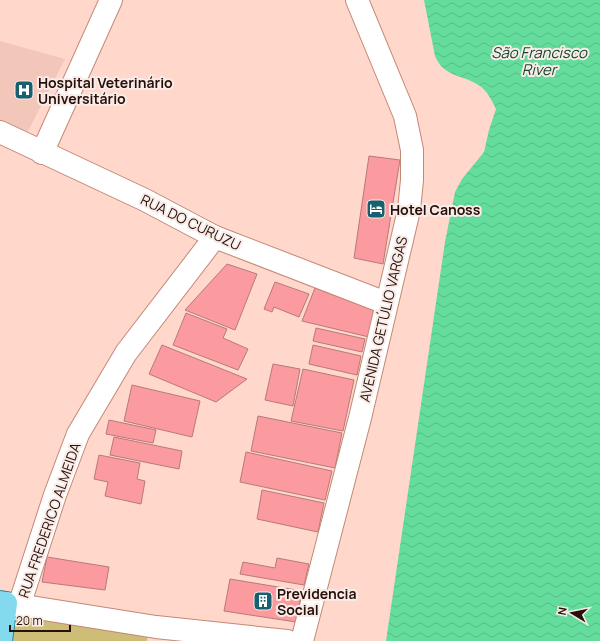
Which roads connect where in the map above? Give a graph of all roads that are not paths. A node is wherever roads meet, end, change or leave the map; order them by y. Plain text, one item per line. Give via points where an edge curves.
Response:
1 (111, 0) edge
2 (357, 0) edge
3 (0, 132) edge
4 (42, 153) junction
5 (215, 237) junction
6 (386, 303) junction
7 (8, 604) edge
8 (154, 634) edge
9 (1, 641) edge
10 (287, 641) edge
11 (302, 641) edge

1 - 4 street
2 - 6 street, AVENIDA GETÚLIO VARGAS via 405,116 412,150 409,210
3 - 4 street, RUA DO CURUZU
4 - 5 street, RUA DO CURUZU via 145,200
5 - 6 street, RUA DO CURUZU
5 - 7 street, RUA FREDERICO ALMEIDA via 126,353 78,434
6 - 11 street, AVENIDA GETÚLIO VARGAS via 360,418
7 - 8 street
7 - 9 main road
8 - 10 street

